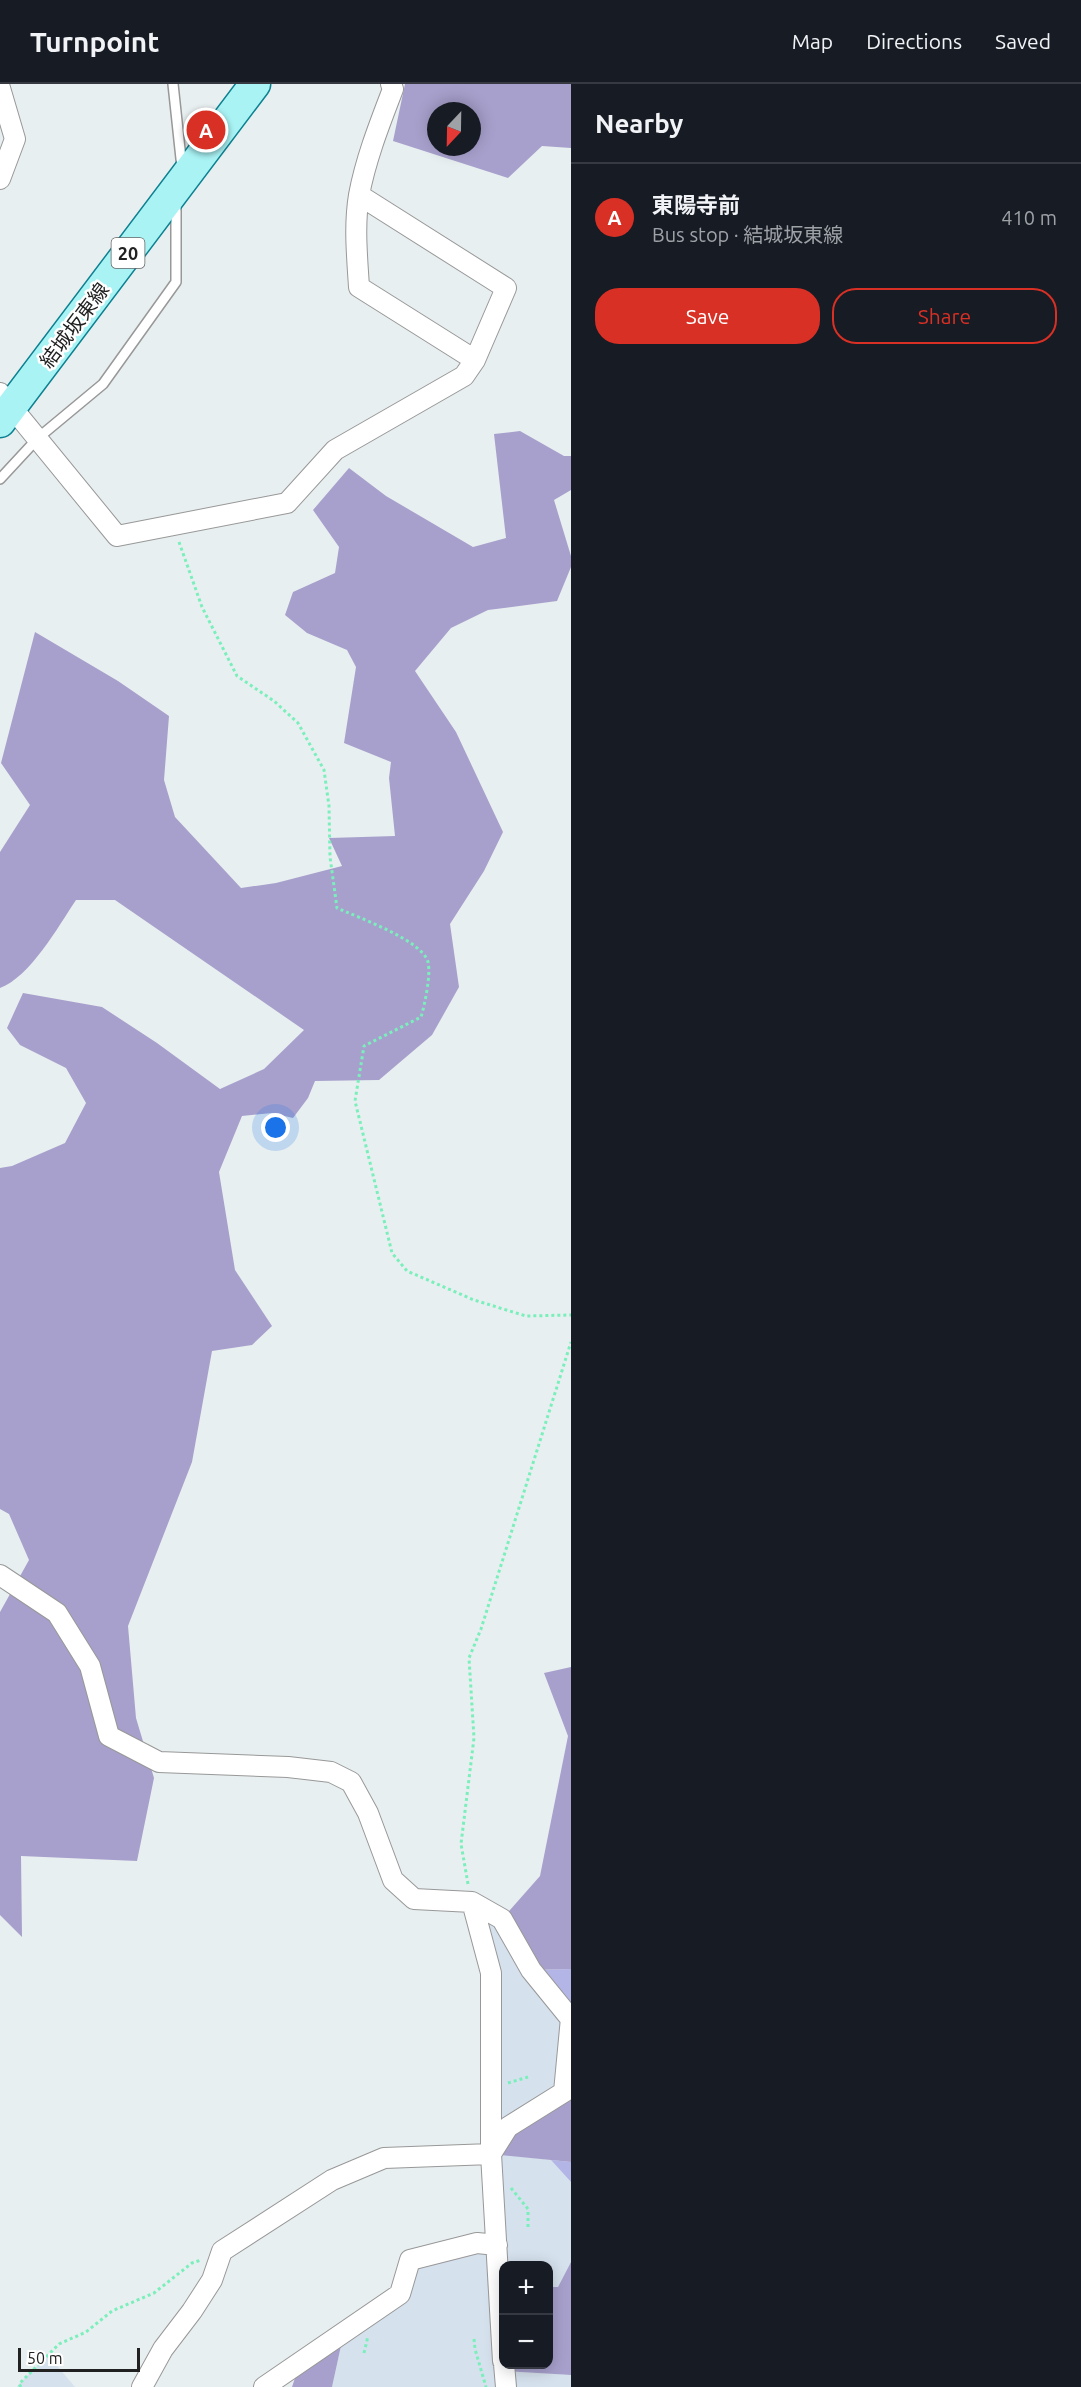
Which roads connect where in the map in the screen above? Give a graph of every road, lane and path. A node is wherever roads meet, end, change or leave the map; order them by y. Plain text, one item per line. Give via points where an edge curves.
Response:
1 (173, 84) edge
2 (255, 84) edge
3 (391, 84) edge
4 (0, 88) edge
5 (0, 179) edge
6 (178, 186) junction
7 (359, 195) junction
8 (474, 360) junction
9 (4, 407) edge
10 (38, 438) junction
11 (0, 479) edge
12 (173, 524) junction
13 (571, 1316) edge
14 (571, 1342) edge
15 (0, 1575) edge
16 (472, 1902) junction
17 (571, 2018) edge
18 (491, 2154) junction
19 (493, 2183) junction
20 (528, 2228) dead end
21 (497, 2245) junction
22 (222, 2251) junction
23 (501, 2315) edge
24 (474, 2339) dead end
25 (301, 2360) junction
26 (504, 2369) edge
27 (21, 2387) edge
28 (142, 2387) edge
29 (264, 2387) edge
30 (292, 2387) edge
31 (486, 2387) edge
32 (506, 2387) edge

1 - 6 lane
2 - 6 main road, 結城坂東線 / 20
3 - 7 street via 393,89
4 - 5 street via 15,139
6 - 9 main road, 結城坂東線 / 20
6 - 10 lane via 176,282 103,384
7 - 8 street via 359,287
7 - 8 street via 506,288
8 - 12 street via 464,376 335,450 287,503
9 - 10 street
10 - 11 lane
10 - 12 street via 117,536
12 - 13 path via 202,607 237,676 298,723 324,770 337,908 406,940 423,952 428,963 421,1017 364,1046 355,1101 392,1253 407,1271 474,1300 526,1316
14 - 16 path via 469,1658 474,1738 461,1844
15 - 16 street via 57,1613 90,1666 109,1736 159,1762 331,1772 351,1782 368,1813 393,1880 414,1899
16 - 17 street via 502,1919 531,1970
16 - 18 street via 491,1973
17 - 18 street via 564,2092 508,2127
18 - 19 street
18 - 22 street via 384,2158 332,2180
19 - 20 path via 506,2182 528,2209
19 - 21 street
21 - 23 street
21 - 25 street via 477,2243 410,2260 400,2294
22 - 27 path via 192,2263 154,2293 112,2311 86,2331 59,2344 19,2384
22 - 28 street via 212,2280 163,2349
24 - 31 path
25 - 29 street
25 - 30 street
26 - 32 street

